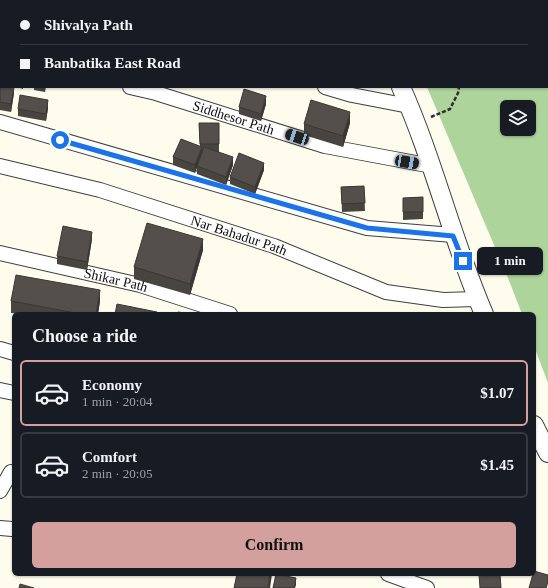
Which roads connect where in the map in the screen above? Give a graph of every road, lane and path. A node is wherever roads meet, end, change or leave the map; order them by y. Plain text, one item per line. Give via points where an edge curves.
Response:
1 (134, 88) edge
2 (328, 88) edge
3 (401, 88) edge
4 (459, 88) edge
5 (412, 113) junction
6 (0, 122) edge
7 (0, 166) edge
8 (432, 166) junction
9 (453, 236) junction
10 (0, 253) edge
11 (480, 306) edge
12 (224, 312) edge
13 (0, 350) edge
14 (12, 353) edge
15 (0, 390) edge
16 (12, 393) edge
17 (536, 429) edge
18 (548, 453) edge
19 (8, 471) edge
20 (0, 491) edge
21 (394, 576) edge
22 (427, 588) edge

1 - 8 street, Siddhesor Path via 325,146
2 - 5 street
3 - 5 street
4 - 5 path via 450,109 434,116
5 - 8 street
6 - 9 street via 367,228
7 - 11 street, Nar Bahadur Path via 100,190 267,244 386,292
8 - 9 street
9 - 11 street
10 - 12 street, Shikar Path via 140,285
13 - 14 street
15 - 16 street
17 - 18 street
19 - 20 street
21 - 22 street

